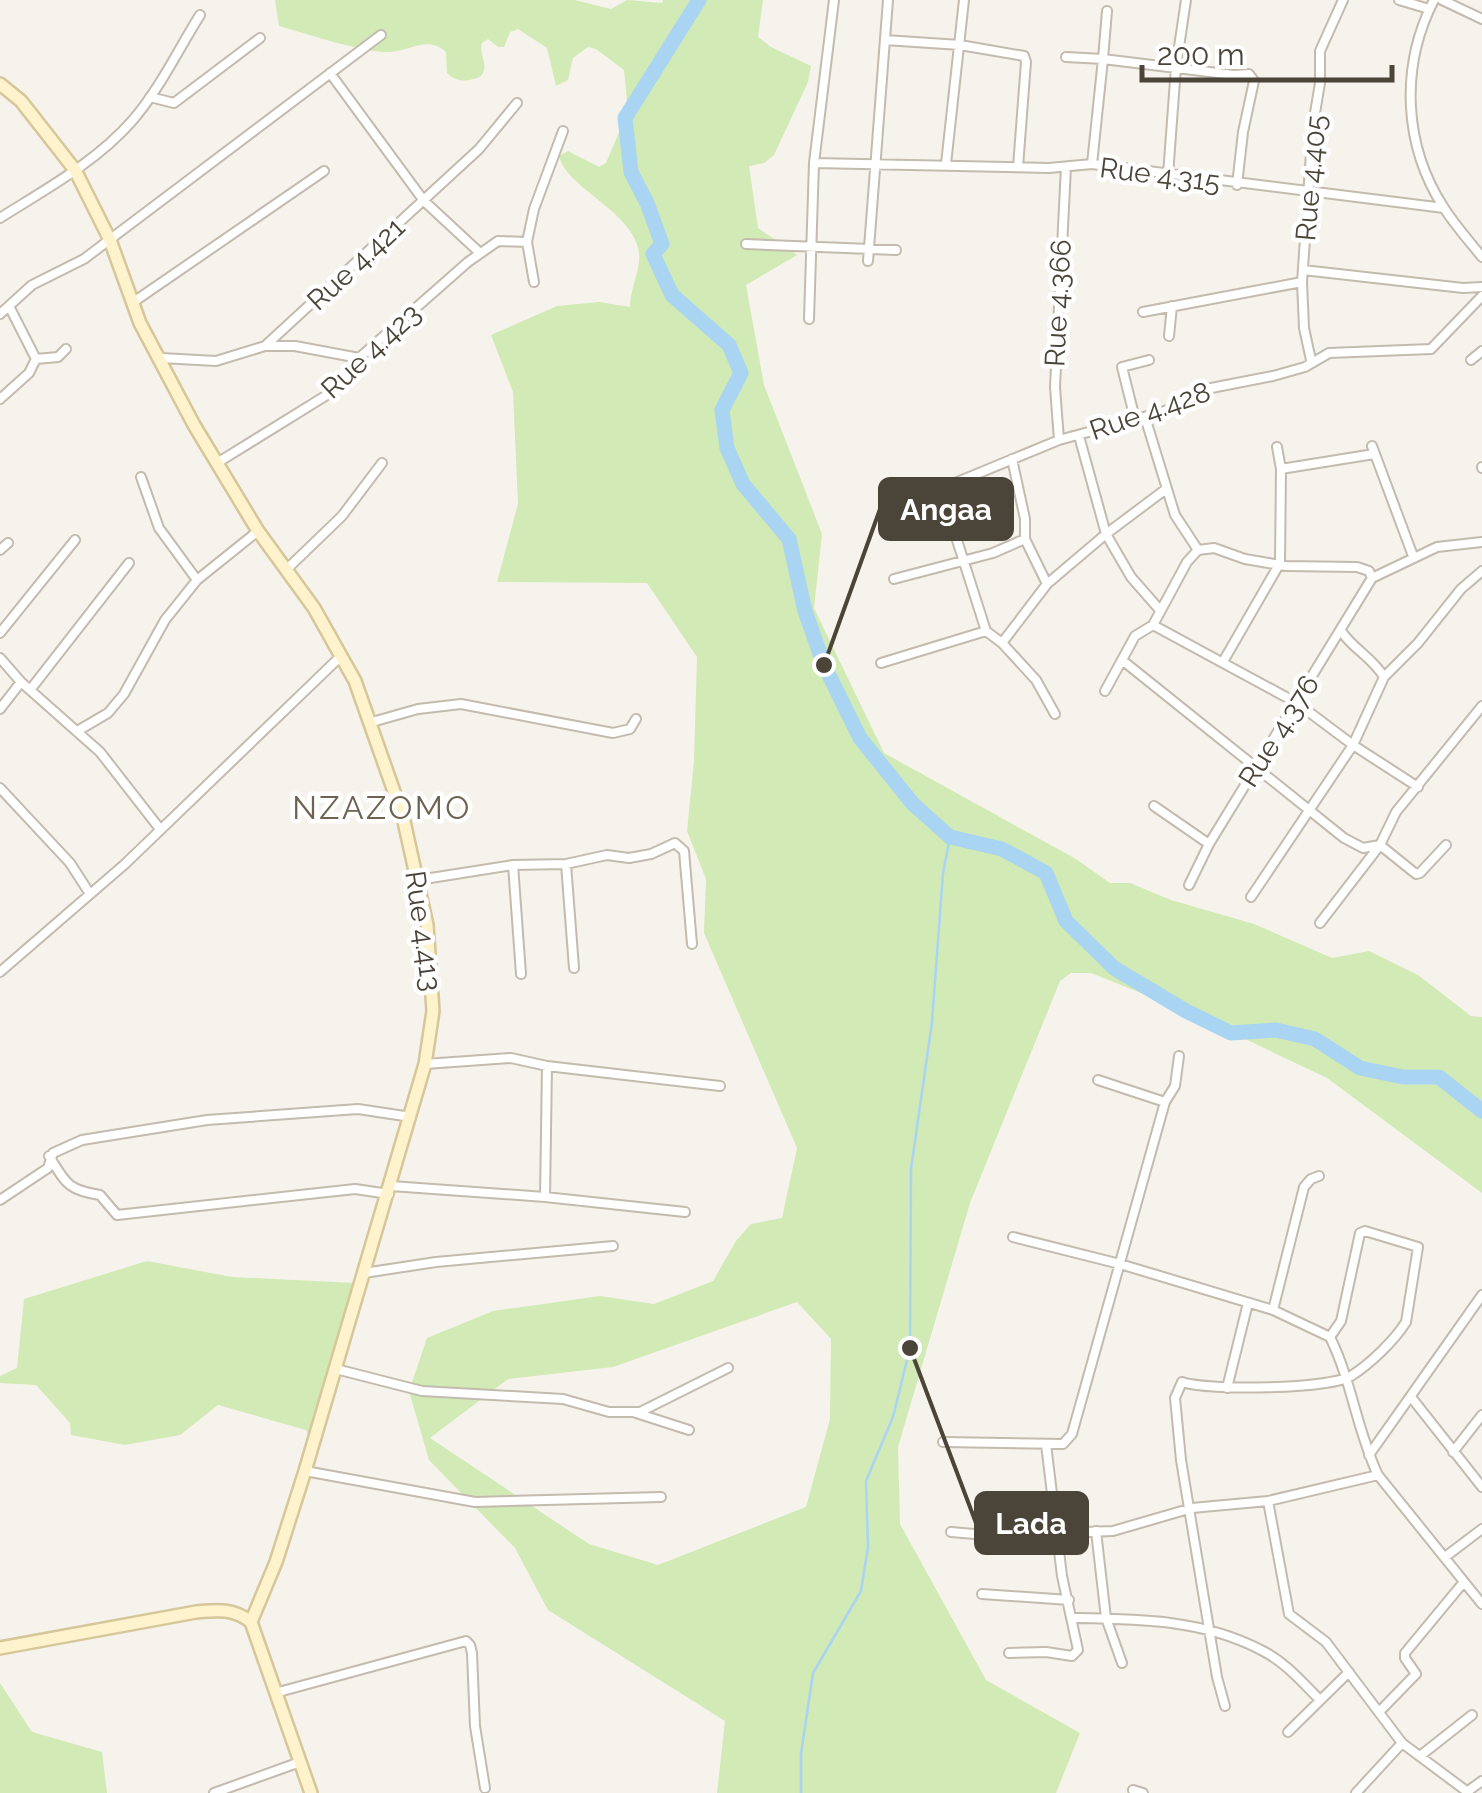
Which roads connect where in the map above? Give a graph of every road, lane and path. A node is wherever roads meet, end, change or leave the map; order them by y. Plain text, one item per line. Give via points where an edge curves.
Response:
1 (834, 0) edge
2 (888, 0) edge
3 (964, 0) edge
4 (1186, 0) edge
5 (1343, 0) edge
6 (1400, 0) edge
7 (1442, 0) edge
8 (1432, 4) edge
9 (1107, 11) dead end
10 (200, 15) dead end
11 (1482, 19) edge
12 (381, 34) dead end
13 (260, 38) dead end
14 (885, 40) junction
15 (960, 45) junction
16 (1066, 57) dead end
17 (1103, 59) junction
18 (1176, 68) junction
19 (330, 73) junction
20 (0, 84) edge
21 (150, 96) junction
22 (517, 102) dead end
23 (563, 131) dead end
24 (814, 164) junction
25 (946, 164) junction
26 (1092, 164) junction
27 (876, 165) junction
28 (1066, 167) junction
29 (1018, 168) junction
30 (76, 170) junction
31 (324, 172) dead end
32 (1168, 175) junction
33 (1237, 185) junction
34 (1310, 190) junction
35 (424, 201) junction
36 (1444, 208) junction
37 (0, 218) edge
38 (110, 240) junction
39 (526, 242) junction
40 (746, 244) dead end
41 (812, 247) junction
42 (869, 249) junction
43 (896, 250) dead end
44 (480, 253) junction
45 (1482, 258) edge
46 (868, 261) dead end
47 (1303, 270) junction
48 (534, 282) dead end
49 (1302, 282) junction
50 (1482, 287) edge
51 (1482, 296) edge
52 (132, 303) junction
53 (9, 306) junction
54 (1172, 306) junction
55 (1143, 312) dead end
56 (0, 314) edge
57 (810, 318) dead end
58 (1169, 336) dead end
59 (265, 346) junction
60 (66, 349) dead end
61 (1482, 351) edge
62 (161, 358) junction
63 (359, 358) junction
64 (36, 359) junction
65 (1149, 360) dead end
66 (1311, 360) junction
67 (1471, 360) dead end
68 (0, 399) edge
69 (1140, 418) junction
70 (1078, 436) junction
71 (1058, 440) junction
72 (1278, 447) dead end
73 (1012, 459) junction
74 (217, 463) junction
75 (382, 463) dead end
76 (1280, 468) junction
77 (141, 477) dead end
78 (1166, 489) junction
79 (940, 490) junction
80 (920, 497) dead end
81 (258, 531) junction
82 (1106, 534) junction
83 (1025, 539) junction
84 (76, 540) dead end
85 (1482, 542) edge
86 (8, 543) dead end
87 (0, 550) edge
88 (1198, 550) junction
89 (1412, 556) junction
90 (962, 560) junction
91 (129, 563) dead end
92 (1280, 563) junction
93 (287, 569) junction
94 (1482, 571) edge
95 (894, 578) dead end
96 (1372, 578) junction
97 (197, 580) junction
98 (1047, 584) junction
99 (1159, 609) junction
100 (1153, 625) junction
101 (986, 631) junction
102 (1341, 631) junction
103 (0, 633) edge
104 (1002, 643) junction
105 (343, 654) junction
106 (0, 658) edge
107 (1122, 660) junction
108 (1224, 660) junction
109 (881, 663) dead end
110 (1384, 678) junction
111 (21, 682) junction
112 (30, 690) junction
113 (1105, 691) dead end
114 (1297, 703) junction
115 (1482, 706) edge
116 (0, 709) edge
117 (1055, 714) dead end
118 (636, 720) dead end
119 (372, 722) junction
120 (78, 730) junction
121 (1353, 745) junction
122 (1257, 765) junction
123 (1418, 787) junction
124 (0, 788) edge
125 (1154, 806) dead end
126 (1310, 808) junction
127 (160, 829) junction
128 (1209, 844) junction
129 (1380, 845) junction
130 (1446, 845) dead end
131 (566, 864) junction
132 (513, 865) junction
133 (418, 880) junction
134 (1189, 885) dead end
135 (90, 894) junction
136 (1251, 897) dead end
137 (1320, 923) dead end
138 (692, 944) dead end
139 (574, 968) dead end
140 (0, 972) edge
141 (521, 974) dead end
142 (1179, 1056) dead end
143 (425, 1064) junction
144 (547, 1066) junction
145 (1098, 1080) dead end
146 (720, 1086) dead end
147 (1165, 1102) junction
148 (411, 1117) junction
149 (49, 1156) junction
150 (1320, 1176) dead end
151 (390, 1190) junction
152 (544, 1197) junction
153 (0, 1200) edge
154 (685, 1212) dead end
155 (1013, 1237) dead end
156 (613, 1246) dead end
157 (1120, 1264) junction
158 (364, 1274) junction
159 (1482, 1295) edge
160 (1248, 1303) junction
161 (1273, 1310) junction
162 (1330, 1337) junction
163 (728, 1368) dead end
164 (336, 1369) junction
165 (1348, 1378) junction
166 (1227, 1388) junction
167 (1411, 1396) junction
168 (636, 1413) junction
169 (1482, 1416) edge
170 (689, 1430) dead end
171 (943, 1442) dead end
172 (1046, 1444) junction
173 (1453, 1452) junction
174 (1368, 1455) junction
175 (305, 1471) junction
176 (1378, 1475) junction
177 (1482, 1487) edge
178 (661, 1497) dead end
179 (1268, 1501) junction
180 (1192, 1508) junction
181 (1482, 1529) edge
182 (1096, 1531) junction
183 (951, 1532) dead end
184 (1056, 1537) junction
185 (1445, 1557) junction
186 (1463, 1583) junction
187 (982, 1594) dead end
188 (1068, 1600) junction
189 (1482, 1604) edge
190 (1072, 1618) junction
191 (1106, 1618) junction
192 (251, 1622) junction
193 (1211, 1630) junction
194 (0, 1648) edge
195 (1008, 1653) dead end
196 (1122, 1663) dead end
197 (1349, 1672) junction
198 (276, 1693) junction
199 (1320, 1700) junction
200 (1225, 1706) dead end
201 (1379, 1712) junction
202 (1472, 1715) dead end
203 (1288, 1732) dead end
204 (1402, 1743) junction
205 (1420, 1756) junction
206 (300, 1762) junction
207 (1482, 1781) edge
208 (485, 1788) dead end
209 (1133, 1790) dead end
210 (1469, 1792) edge
211 (214, 1793) edge
212 (311, 1793) edge
213 (1143, 1793) edge
214 (1356, 1793) edge

1 - 24 street
2 - 14 street
3 - 15 street
4 - 18 street
5 - 34 street, Rue 4.405 via 1320,52
6 - 8 street
7 - 11 street
8 - 36 street via 1413,55 1411,114 1424,168
9 - 17 street
10 - 21 street
12 - 19 street
13 - 21 street via 174,103
14 - 15 street
14 - 27 street
15 - 25 street
15 - 29 street via 1024,56
16 - 17 street
17 - 18 street
17 - 26 street
18 - 32 street
18 - 33 street via 1253,78
19 - 35 street
19 - 38 street
20 - 30 street, Rue 4.413
21 - 30 street via 124,130
22 - 35 street, Rue 4.421
23 - 39 street
24 - 27 street, Rue 4.315
24 - 41 street
25 - 27 street, Rue 4.315
25 - 29 street, Rue 4.315
26 - 28 street, Rue 4.315
26 - 32 street, Rue 4.315
27 - 42 street
28 - 29 street, Rue 4.315
28 - 71 street, Rue 4.366 via 1054,387
30 - 37 street
30 - 38 street, Rue 4.413
31 - 52 street
32 - 33 street, Rue 4.315
33 - 34 street, Rue 4.315
34 - 36 street, Rue 4.315
34 - 47 street, Rue 4.405
35 - 44 street
35 - 59 street, Rue 4.421
36 - 45 street
38 - 52 street, Rue 4.413
38 - 53 street
39 - 44 street via 498,241
39 - 48 street
40 - 41 street
41 - 42 street
41 - 57 street
42 - 43 street
42 - 46 street
44 - 63 street, Rue 4.423
47 - 49 street, Rue 4.405
47 - 50 street
49 - 54 street
49 - 66 street, Rue 4.405
51 - 66 street, Rue 4.428 via 1432,349 1329,353
52 - 62 street, Rue 4.413
53 - 56 street
53 - 64 street
54 - 55 street
54 - 58 street
59 - 62 street, Rue 4.421 via 216,361
59 - 63 street
60 - 64 street via 58,357
61 - 67 street
62 - 74 street, Rue 4.413
63 - 74 street, Rue 4.423 via 343,385
64 - 68 street
65 - 69 street via 1122,367
66 - 69 street, Rue 4.428 via 1274,376 1201,390 1184,404
69 - 70 street, Rue 4.428
69 - 78 street
70 - 71 street, Rue 4.428
70 - 82 street
71 - 73 street, Rue 4.428
72 - 76 street
73 - 79 street, Rue 4.428
73 - 83 street
74 - 81 street, Rue 4.413
75 - 93 street via 342,516
76 - 89 street via 1373,450
76 - 92 street
77 - 97 street via 159,528
78 - 82 street
78 - 88 street
79 - 80 street, Rue 4.428
79 - 90 street
81 - 93 street, Rue 4.413
81 - 97 street
82 - 98 street
82 - 99 street
83 - 90 street
83 - 98 street
84 - 103 street
85 - 89 street
86 - 87 street
88 - 92 street
88 - 99 street
89 - 96 street
90 - 95 street
90 - 101 street
91 - 112 street
92 - 96 street via 1358,566
92 - 108 street
93 - 105 street, Rue 4.413
94 - 110 street
96 - 102 street, Rue 4.376
97 - 120 street via 165,620 124,694 108,713
98 - 104 street
99 - 100 street
100 - 107 street via 1135,636
100 - 108 street
101 - 104 street
101 - 109 street
102 - 110 street
102 - 114 street, Rue 4.376
104 - 117 street via 1036,680
105 - 119 street, Rue 4.413
105 - 127 street
106 - 111 street
107 - 113 street
107 - 122 street
108 - 114 street
110 - 121 street
111 - 112 street
111 - 116 street
112 - 120 street
114 - 121 street
114 - 122 street, Rue 4.376
115 - 123 street
118 - 119 street via 613,733 462,704
119 - 133 street, Rue 4.413
120 - 127 street
121 - 123 street
121 - 126 street
122 - 126 street
122 - 128 street, Rue 4.376
123 - 129 street
124 - 135 street
125 - 128 street
126 - 129 street via 1344,838 1363,848
126 - 136 street
127 - 135 street
128 - 134 street, Rue 4.376
129 - 130 street via 1416,874
129 - 137 street
131 - 132 street
131 - 138 street via 680,844
131 - 139 street
132 - 133 street
132 - 141 street
133 - 143 street, Rue 4.413 via 433,995
135 - 140 street
142 - 147 street
143 - 144 street via 511,1058
143 - 148 street, Rue 4.413
144 - 146 street
144 - 152 street
145 - 147 street
147 - 157 street
148 - 149 street via 358,1109 207,1120 82,1140
148 - 151 street, Rue 4.413
149 - 151 street via 68,1186 100,1195 117,1215
149 - 153 street via 48,1168
150 - 161 street via 1304,1187
151 - 152 street
151 - 158 street, Rue 4.413
152 - 154 street
155 - 157 street
156 - 158 street
157 - 160 street
157 - 172 street via 1072,1434 1063,1444
158 - 164 street, Rue 4.413
159 - 167 street
160 - 161 street
160 - 166 street
161 - 162 street
162 - 165 street
162 - 165 street via 1341,1321 1360,1233 1418,1247 1406,1322
163 - 168 street
164 - 168 street via 422,1391 563,1399
164 - 175 street, Rue 4.413
165 - 166 street
165 - 174 street
166 - 180 street via 1178,1386 1181,1460
167 - 173 street
167 - 174 street
168 - 170 street
169 - 173 street
171 - 172 street
172 - 184 street
173 - 177 street
174 - 176 street
175 - 178 street via 475,1502
175 - 192 street, Rue 4.413
176 - 179 street
176 - 185 street
179 - 180 street
179 - 197 street via 1289,1614 1326,1642
180 - 182 street
180 - 193 street
181 - 185 street
182 - 184 street
182 - 191 street
183 - 184 street
184 - 188 street
185 - 186 street
186 - 189 street
186 - 201 street via 1405,1652 1416,1674
187 - 188 street
188 - 190 street
190 - 191 street
190 - 195 street via 1075,1654
191 - 193 street
191 - 196 street
192 - 194 street via 227,1610 196,1612
192 - 198 street
193 - 199 street via 1264,1651
193 - 200 street
197 - 199 street
197 - 201 street
198 - 206 street
198 - 208 street via 466,1641
199 - 203 street
201 - 204 street
202 - 205 street
204 - 205 street
204 - 214 street
205 - 210 street
206 - 211 street
206 - 212 street
207 - 210 street
209 - 213 street

